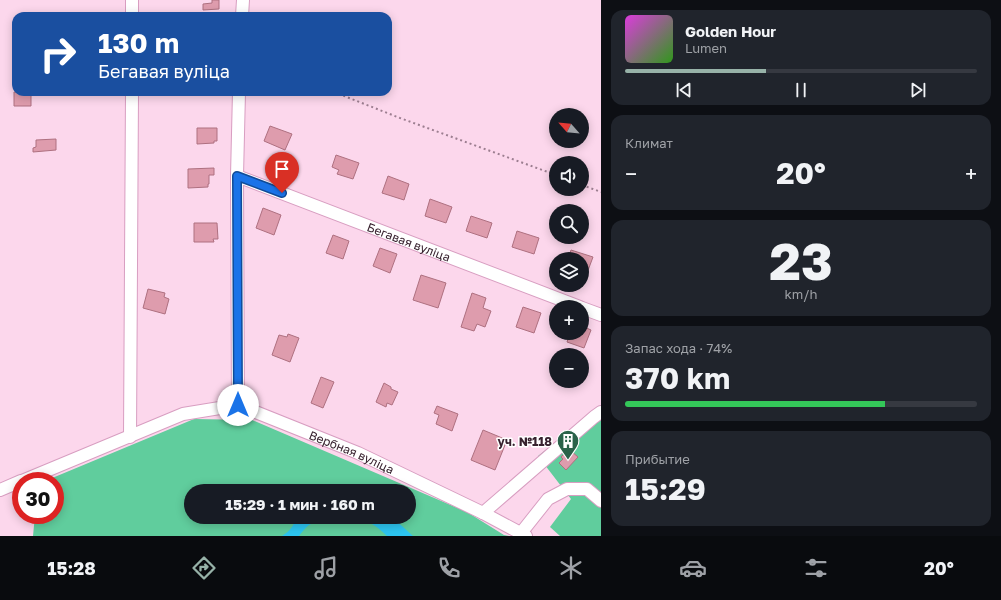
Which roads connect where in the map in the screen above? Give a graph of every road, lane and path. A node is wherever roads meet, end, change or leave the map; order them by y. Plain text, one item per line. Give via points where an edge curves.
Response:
1 (132, 0) edge
2 (243, 0) edge
3 (132, 12) edge
4 (242, 12) edge
5 (132, 96) edge
6 (239, 96) edge
7 (344, 96) edge
8 (549, 172) edge
9 (237, 176) junction
10 (589, 188) edge
11 (601, 192) edge
12 (563, 300) edge
13 (589, 310) edge
14 (601, 315) edge
15 (238, 405) junction
16 (601, 412) edge
17 (130, 437) junction
18 (43, 472) edge
19 (12, 485) edge
20 (0, 490) edge
21 (601, 501) edge
22 (483, 513) junction
23 (524, 534) edge

1 - 3 street
2 - 4 street
5 - 17 street
6 - 9 street
7 - 8 path
9 - 12 street, Бегавая вуліца
9 - 15 street
10 - 11 path
13 - 14 street, Бегавая вуліца
15 - 17 street via 183,414
15 - 22 street, Вербная вуліца via 358,453
16 - 22 street
17 - 18 street
19 - 20 street
21 - 23 street via 587,489 567,489 548,499
22 - 23 street, Вербная вуліца

